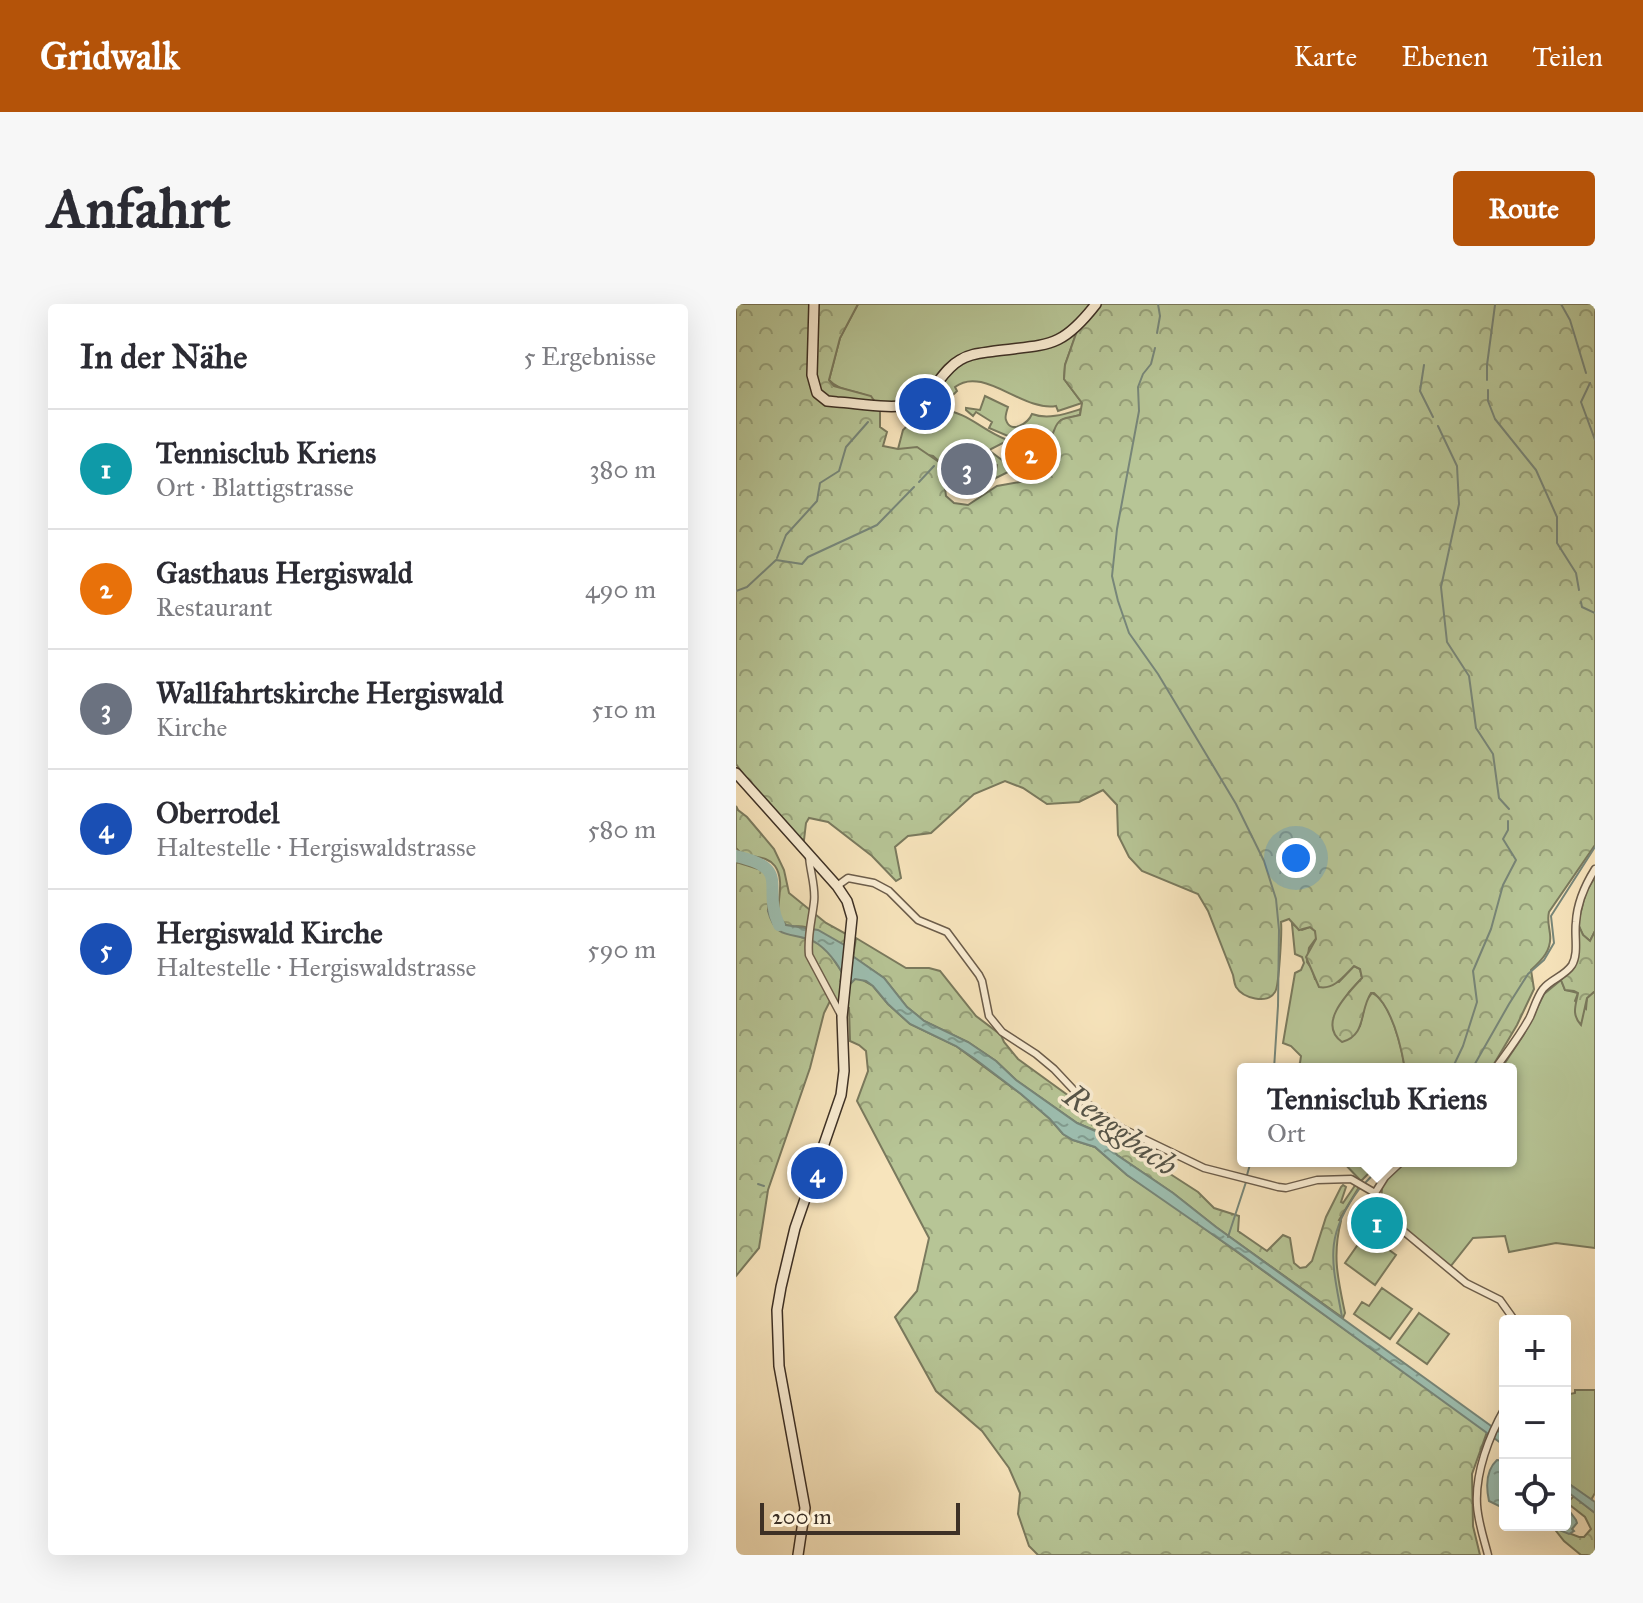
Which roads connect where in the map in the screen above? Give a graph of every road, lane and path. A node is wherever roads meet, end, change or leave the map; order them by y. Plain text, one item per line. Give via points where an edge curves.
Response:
1 (814, 304) edge
2 (1096, 304) edge
3 (736, 773) edge
4 (809, 856) junction
5 (1595, 869) edge
6 (837, 886) junction
7 (842, 1017) junction
8 (1499, 1063) edge
9 (1396, 1167) edge
10 (1375, 1193) junction
11 (1511, 1315) edge
12 (1499, 1420) edge
13 (798, 1555) edge
14 (1488, 1555) edge

1 - 2 street via 812,375 817,393 832,402 899,406 922,398 968,356 1059,340
3 - 4 street
4 - 6 street
4 - 7 street via 814,885 809,955
5 - 8 street via 1579,904 1572,964 1545,986
6 - 7 street via 852,918
6 - 10 street via 848,878 874,883 918,920 947,932 979,975 989,1016 1002,1032 1130,1134 1204,1168 1278,1187 1351,1179
7 - 13 street via 841,1095 795,1228 777,1310 779,1366 805,1508
9 - 10 street
10 - 11 street via 1398,1227 1466,1283 1500,1300
12 - 14 street via 1477,1483

